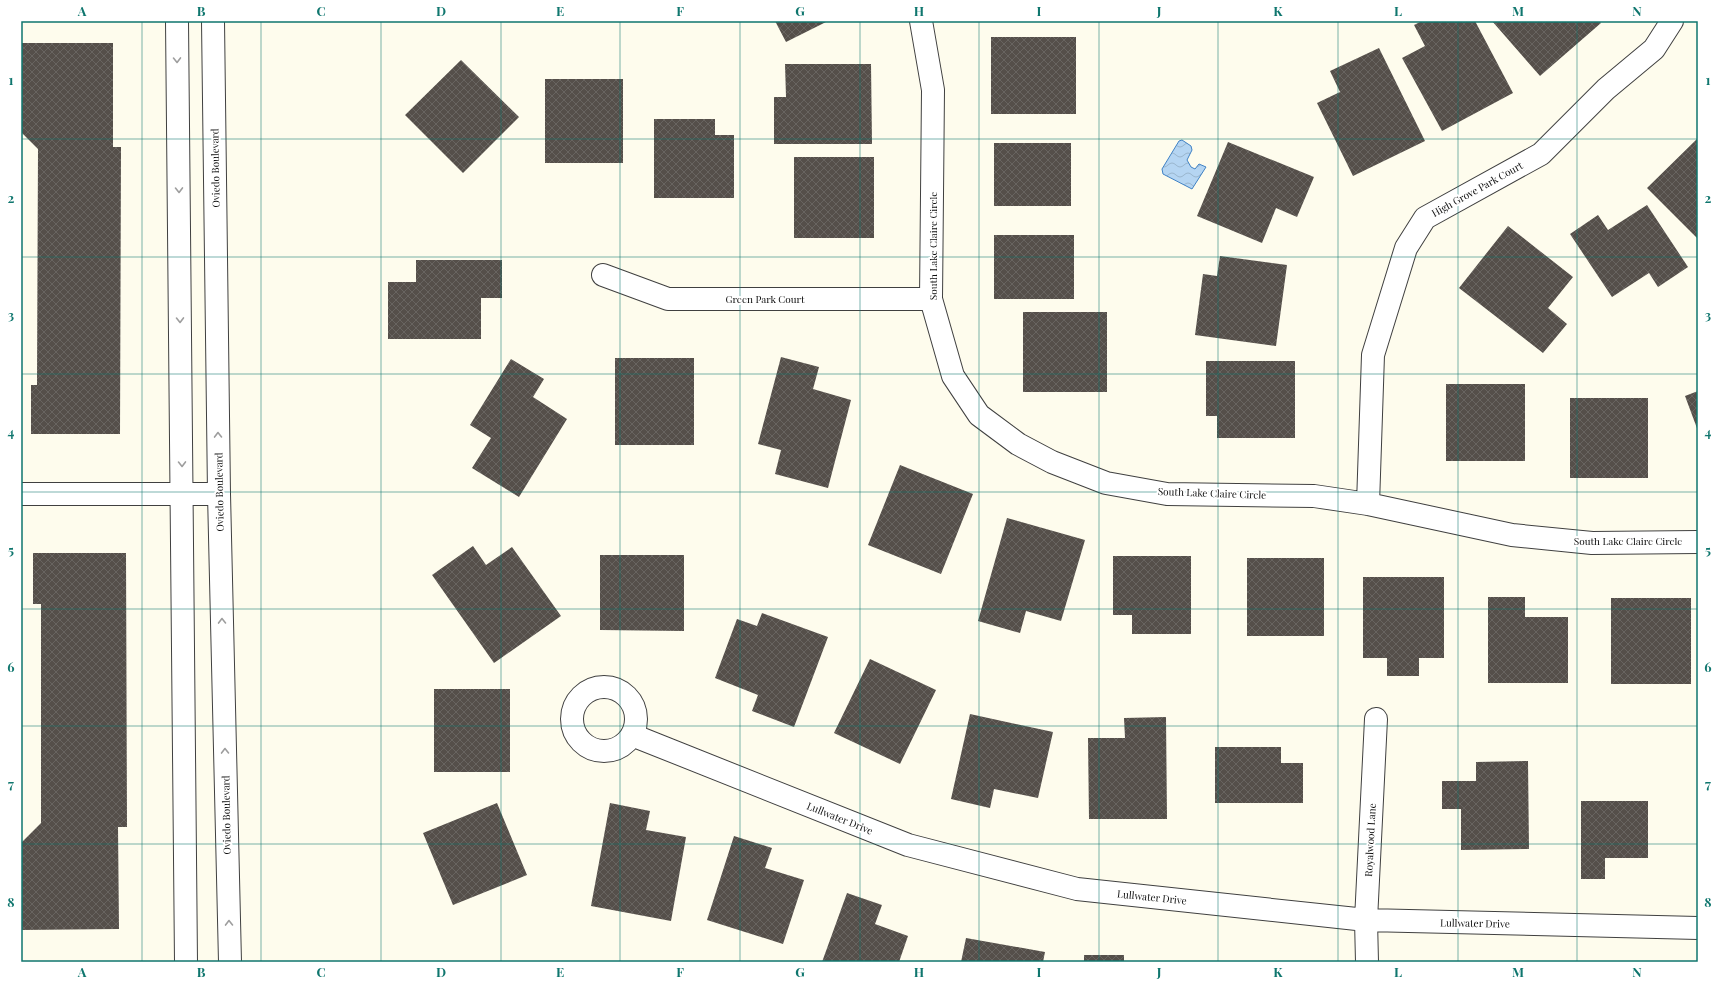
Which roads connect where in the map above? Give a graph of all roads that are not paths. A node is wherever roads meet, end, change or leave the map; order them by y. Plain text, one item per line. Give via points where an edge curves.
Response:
1 (177, 21) edge
2 (213, 21) edge
3 (921, 21) edge
4 (1672, 21) edge
5 (603, 275) dead end
6 (931, 300) junction
7 (182, 493) junction
8 (21, 494) edge
9 (219, 494) junction
10 (1368, 504) junction
11 (1698, 542) edge
12 (1376, 719) dead end
13 (632, 735) dead end
14 (1366, 920) junction
15 (1698, 928) edge
16 (186, 962) edge
17 (230, 962) edge
18 (1367, 962) edge

1 -> 7 street
9 -> 2 street, Oviedo Boulevard
3 - 6 street, South Lake Claire Circle via 933,90
4 - 10 street, High Grove Park Court via 1654,49 1606,88 1541,154 1425,218 1406,248 1373,356
5 - 6 street, Green Park Court via 668,300
6 - 10 street, South Lake Claire Circle via 953,376 979,415 1018,444 1052,462 1106,483 1167,494 1314,496
7 - 8 street
7 - 9 street
7 - 16 street
17 -> 9 street, Oviedo Boulevard
10 - 11 street, South Lake Claire Circle via 1512,535 1592,543
12 - 14 street, Royalwood Lane
13 - 14 street, Lullwater Drive via 908,845 1076,889
14 - 15 street, Lullwater Drive
14 - 18 street, Royalwood Lane

